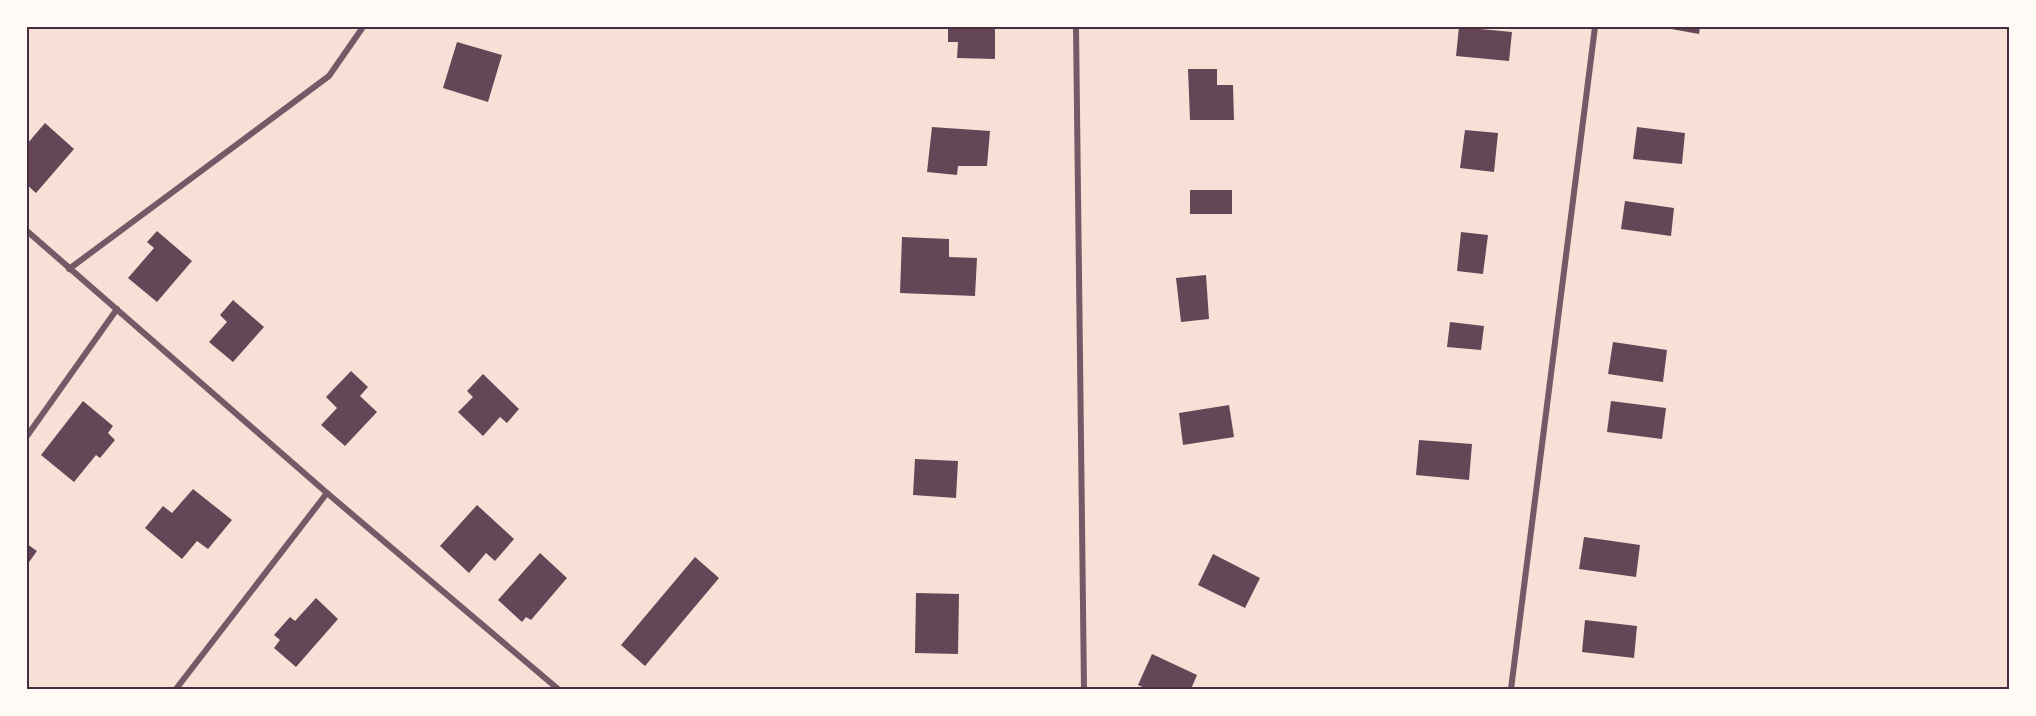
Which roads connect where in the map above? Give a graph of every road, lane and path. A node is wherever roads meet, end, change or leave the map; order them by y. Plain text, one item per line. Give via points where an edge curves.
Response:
1 (363, 27) edge
2 (1076, 27) edge
3 (1595, 27) edge
4 (27, 231) edge
5 (69, 269) junction
6 (117, 309) junction
7 (27, 436) edge
8 (327, 493) junction
9 (176, 689) edge
10 (558, 689) edge
11 (1084, 689) edge
12 (1511, 689) edge

1 - 5 street via 329,76
2 - 11 street
3 - 12 street
4 - 5 street
5 - 6 street
6 - 7 street
6 - 8 street
8 - 9 street
8 - 10 street

